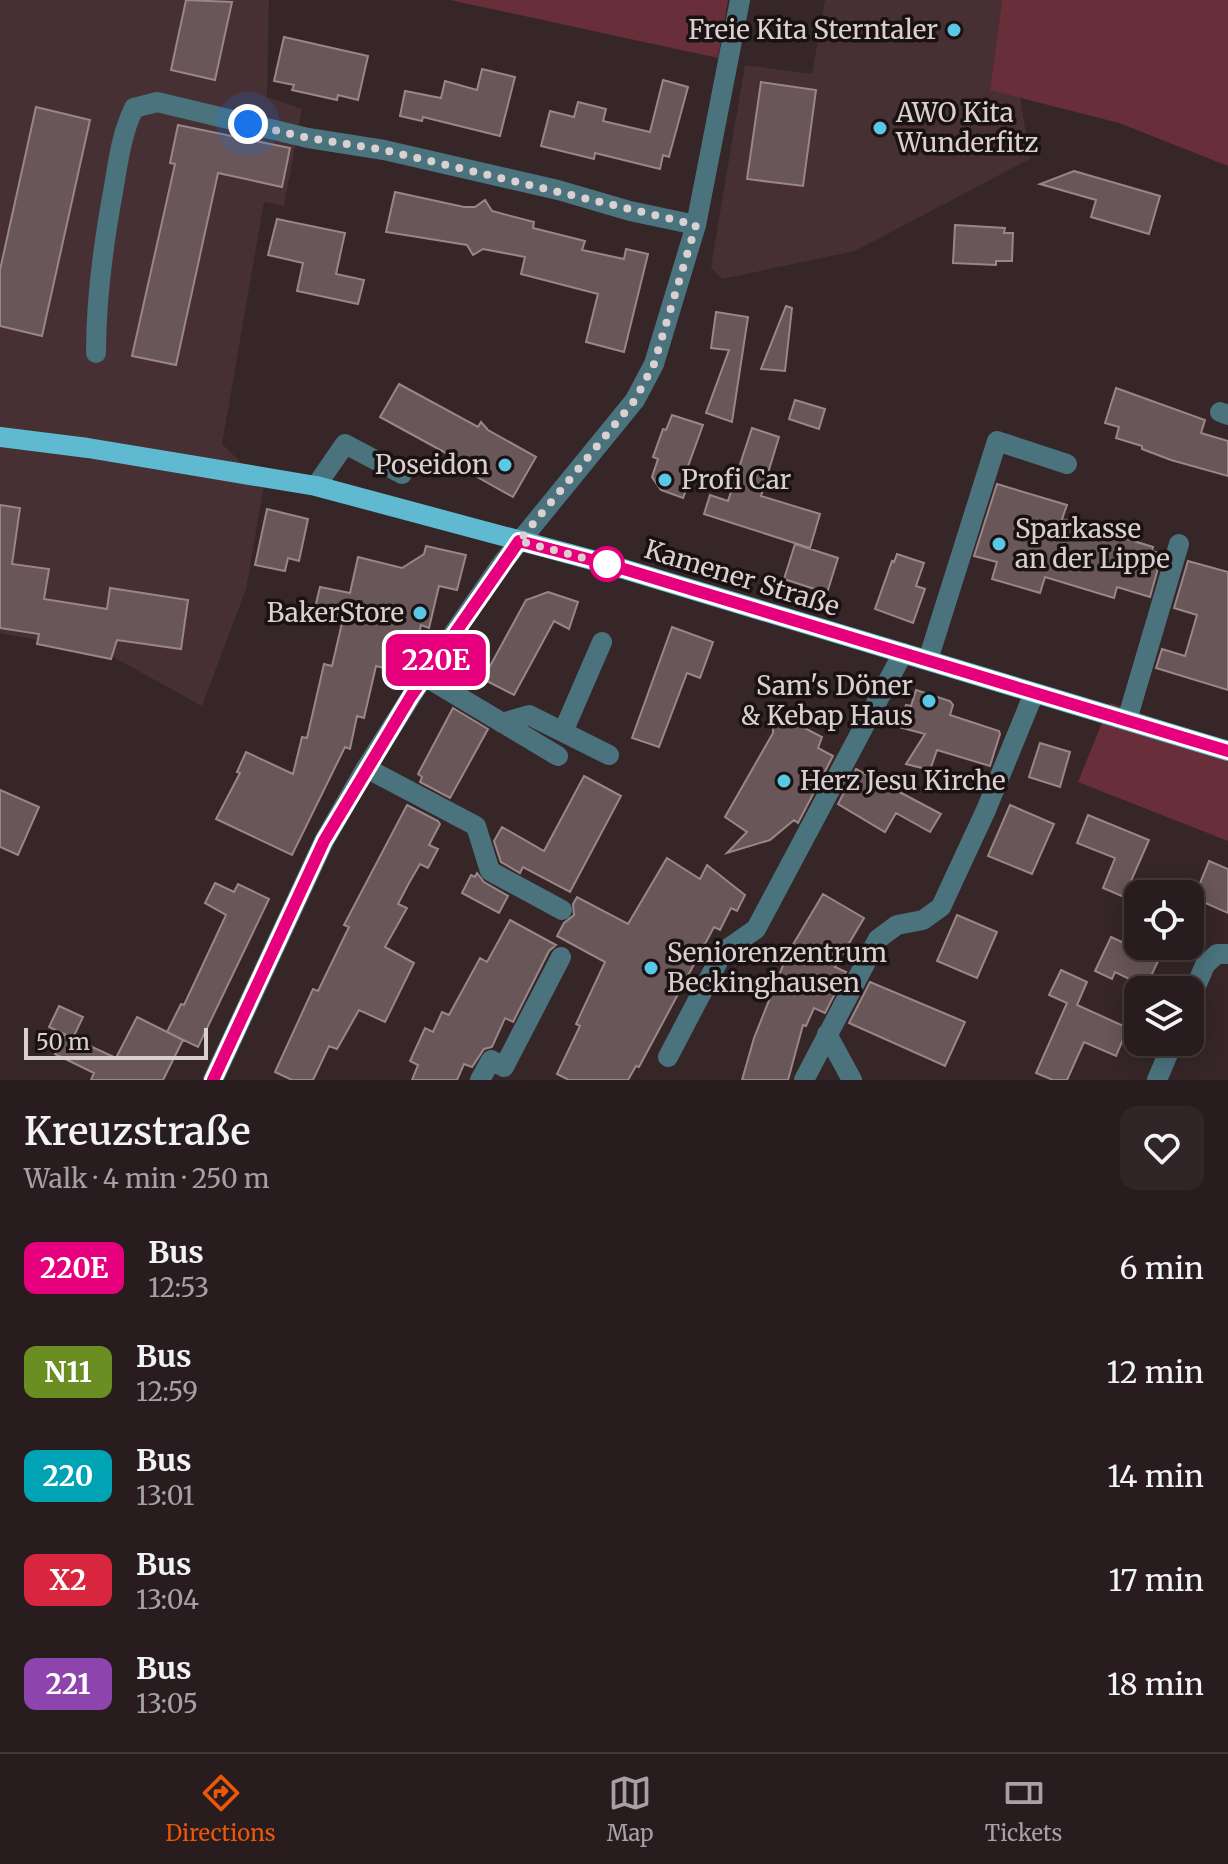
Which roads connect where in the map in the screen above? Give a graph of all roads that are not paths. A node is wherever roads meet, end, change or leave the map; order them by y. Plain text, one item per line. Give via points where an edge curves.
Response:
1 (740, 0) edge
2 (696, 225) junction
3 (96, 353) dead end
4 (0, 437) edge
5 (1067, 464) dead end
6 (402, 474) dead end
7 (316, 486) junction
8 (519, 541) junction
9 (1179, 544) dead end
10 (602, 642) dead end
11 (903, 653) junction
12 (928, 660) junction
13 (424, 676) junction
14 (1034, 693) junction
15 (1127, 720) junction
16 (502, 723) junction
17 (563, 732) junction
18 (1228, 751) edge
19 (609, 755) dead end
20 (558, 756) dead end
21 (366, 768) junction
22 (562, 910) dead end
23 (1228, 954) edge
24 (561, 957) dead end
25 (1200, 976) edge
26 (827, 1034) junction
27 (1167, 1056) edge
28 (668, 1057) dead end
29 (213, 1080) edge
30 (480, 1080) edge
31 (804, 1080) edge
32 (852, 1080) edge
33 (1157, 1080) edge

1 - 2 street
2 - 3 street via 157,102 134,108 124,130 104,239
2 - 8 street via 654,364 635,400
4 - 7 main road, Kamener Straße
5 - 12 street via 997,441
6 - 7 street via 345,444
7 - 8 main road, Kamener Straße
8 - 11 main road, Kamener Straße
8 - 13 street
9 - 15 street
10 - 17 street
11 - 12 main road, Kamener Straße
11 - 28 street via 756,929 723,952
12 - 14 main road, Kamener Straße
13 - 16 street
13 - 21 street
14 - 15 main road, Kamener Straße
14 - 26 street via 941,907 878,939
15 - 18 main road, Kamener Straße
16 - 17 street via 529,715
16 - 20 street
17 - 19 street
21 - 22 street via 476,826 490,871
21 - 29 street via 324,841
23 - 25 street via 1217,954
24 - 30 street via 504,1067 491,1060
26 - 31 street
26 - 32 street
27 - 33 street

